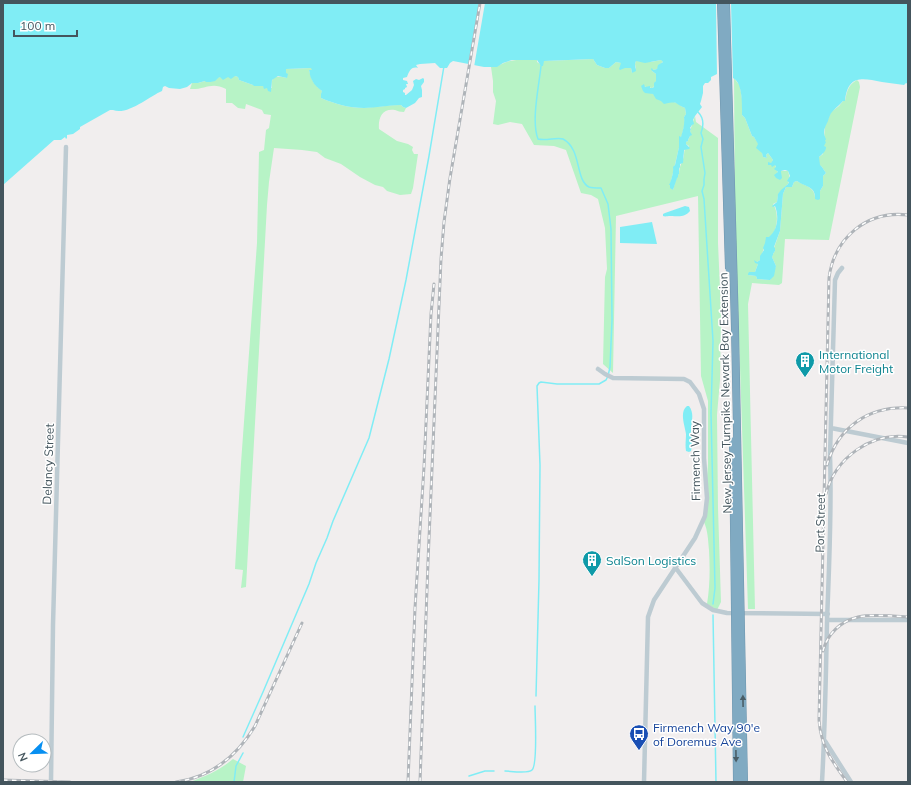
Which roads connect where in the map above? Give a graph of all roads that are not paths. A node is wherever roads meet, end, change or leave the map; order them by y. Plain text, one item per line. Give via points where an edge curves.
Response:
1 (721, 3) edge
2 (726, 3) edge
3 (66, 147) dead end
4 (842, 268) dead end
5 (598, 369) dead end
6 (831, 428) junction
7 (908, 443) edge
8 (675, 568) junction
9 (828, 617) junction
10 (908, 620) edge
11 (824, 740) junction
12 (50, 782) edge
13 (644, 782) edge
14 (737, 782) edge
15 (744, 782) edge
16 (822, 782) edge
17 (851, 782) edge

1 -> 14 highway, New Jersey Turnpike Newark Bay Extension, bridge via 732,410
15 -> 2 highway, New Jersey Turnpike Newark Bay Extension, bridge
3 - 12 street, Delancy Street
4 - 6 street, Port Street via 835,280
5 - 8 street, Firmench Way via 613,378 684,379 690,382 699,394 704,410 707,498 705,516 695,538
6 - 7 street
6 - 9 street, Port Street
8 - 9 street via 702,603 713,610 727,613
8 - 13 street, Firmench Way via 654,600 648,617
9 - 10 street
9 - 11 street, Port Street
11 - 16 street, Port Street
11 - 17 street

